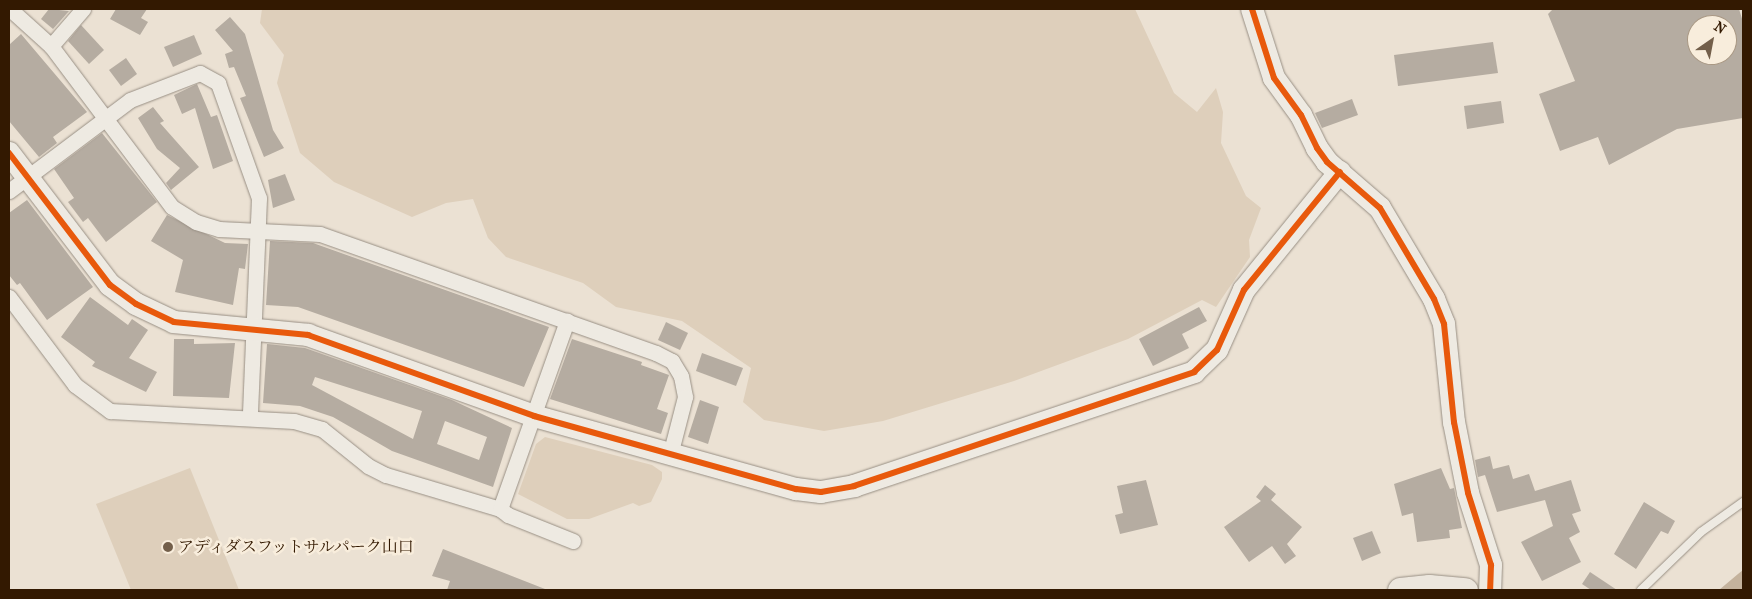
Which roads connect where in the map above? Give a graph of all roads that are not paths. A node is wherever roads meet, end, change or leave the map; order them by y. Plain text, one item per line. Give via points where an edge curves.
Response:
1 (10, 9) edge
2 (82, 9) edge
3 (1252, 9) edge
4 (51, 46) junction
5 (105, 118) junction
6 (9, 153) edge
7 (1340, 172) junction
8 (27, 177) junction
9 (9, 191) edge
10 (256, 231) junction
11 (9, 297) edge
12 (567, 321) junction
13 (255, 330) junction
14 (250, 416) junction
15 (534, 416) junction
16 (670, 455) junction
17 (1743, 502) edge
18 (500, 509) junction
19 (573, 541) dead end
20 (1400, 590) edge
21 (1465, 590) edge
22 (1490, 590) edge
23 (1641, 590) edge

1 - 4 street
2 - 4 street
3 - 7 street via 1274,78 1301,115 1317,148
4 - 5 street
5 - 8 street
5 - 10 street via 172,207 196,222 219,229
5 - 10 street via 130,100 200,73 218,82 259,198
6 - 8 street
7 - 16 street via 1244,290 1217,350 1194,372 854,486 821,492 796,489
7 - 22 street via 1380,208 1434,298 1444,324 1454,422 1468,493 1491,565
8 - 9 street
8 - 13 street via 110,285 136,304 174,322
10 - 12 street via 320,234
10 - 13 street
11 - 14 street via 74,385 110,411
12 - 15 street
12 - 16 street via 672,362 681,376 685,397
13 - 14 street
13 - 15 street via 308,334
14 - 18 street via 294,421 322,429 368,466 386,475
15 - 16 street
15 - 18 street
17 - 23 lane via 1701,532
18 - 19 street
20 - 21 main road via 1429,587

